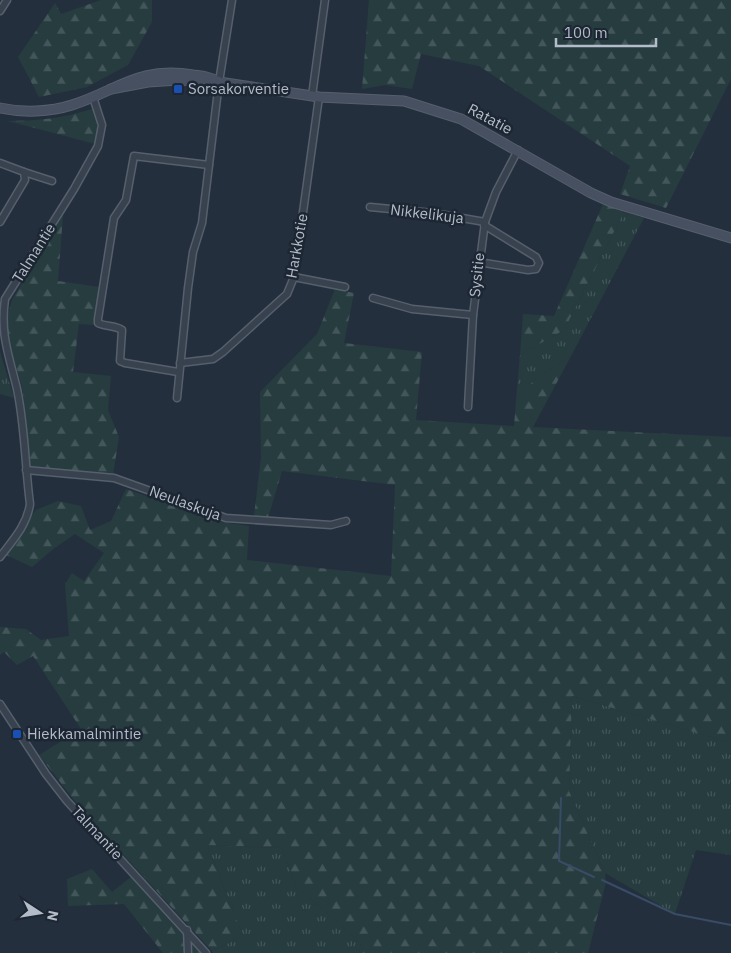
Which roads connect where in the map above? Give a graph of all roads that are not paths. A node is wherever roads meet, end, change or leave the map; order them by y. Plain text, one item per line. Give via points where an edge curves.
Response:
1 (7, 0) edge
2 (231, 0) edge
3 (325, 0) edge
4 (0, 11) edge
5 (219, 82) junction
6 (315, 96) junction
7 (93, 97) junction
8 (0, 108) edge
9 (518, 150) junction
10 (0, 163) edge
11 (209, 166) junction
12 (24, 172) junction
13 (52, 181) dead end
14 (370, 207) dead end
15 (0, 222) edge
16 (484, 224) junction
17 (731, 238) edge
18 (478, 262) junction
19 (294, 277) junction
20 (345, 288) dead end
21 (373, 298) dead end
22 (473, 315) junction
23 (180, 363) junction
24 (178, 372) junction
25 (177, 398) dead end
26 (468, 407) dead end
27 (26, 470) junction
28 (346, 521) dead end
29 (0, 556) edge
30 (0, 704) edge
31 (187, 930) junction
32 (188, 953) edge
33 (206, 953) edge

1 - 4 street
2 - 5 street
3 - 6 street, Harkkotie
5 - 6 street, Ratatie
5 - 7 street, Ratatie via 198,75 162,73 126,81
5 - 11 street
6 - 9 street, Ratatie via 404,101 421,105 461,119
6 - 19 street, Harkkotie
7 - 8 street, Ratatie via 71,106 40,111
7 - 27 street, Talmantie via 102,125 98,146 5,299 1,313 4,353 17,389
9 - 16 street, Sysitie
9 - 17 street, Ratatie via 611,202
10 - 12 street
11 - 23 street via 202,223 193,252
11 - 24 street via 134,156 126,200 114,218 102,292 98,323 122,330 120,360
12 - 13 street
12 - 15 street via 25,180
14 - 16 street, Nikkelikuja via 433,213
16 - 18 street, Sysitie
16 - 18 street via 536,257 539,263 536,269 528,270
18 - 22 street, Sysitie
19 - 20 street
19 - 23 street, Harkkotie via 287,294 223,352 208,360
21 - 22 street via 412,309
22 - 26 street, Sysitie
23 - 24 street
24 - 25 street
27 - 28 street, Neulaskuja via 114,478 226,518 331,525
27 - 29 street, Talmantie via 29,512 19,533
30 - 31 street, Talmantie via 67,801
31 - 32 street
31 - 33 street, Talmantie

